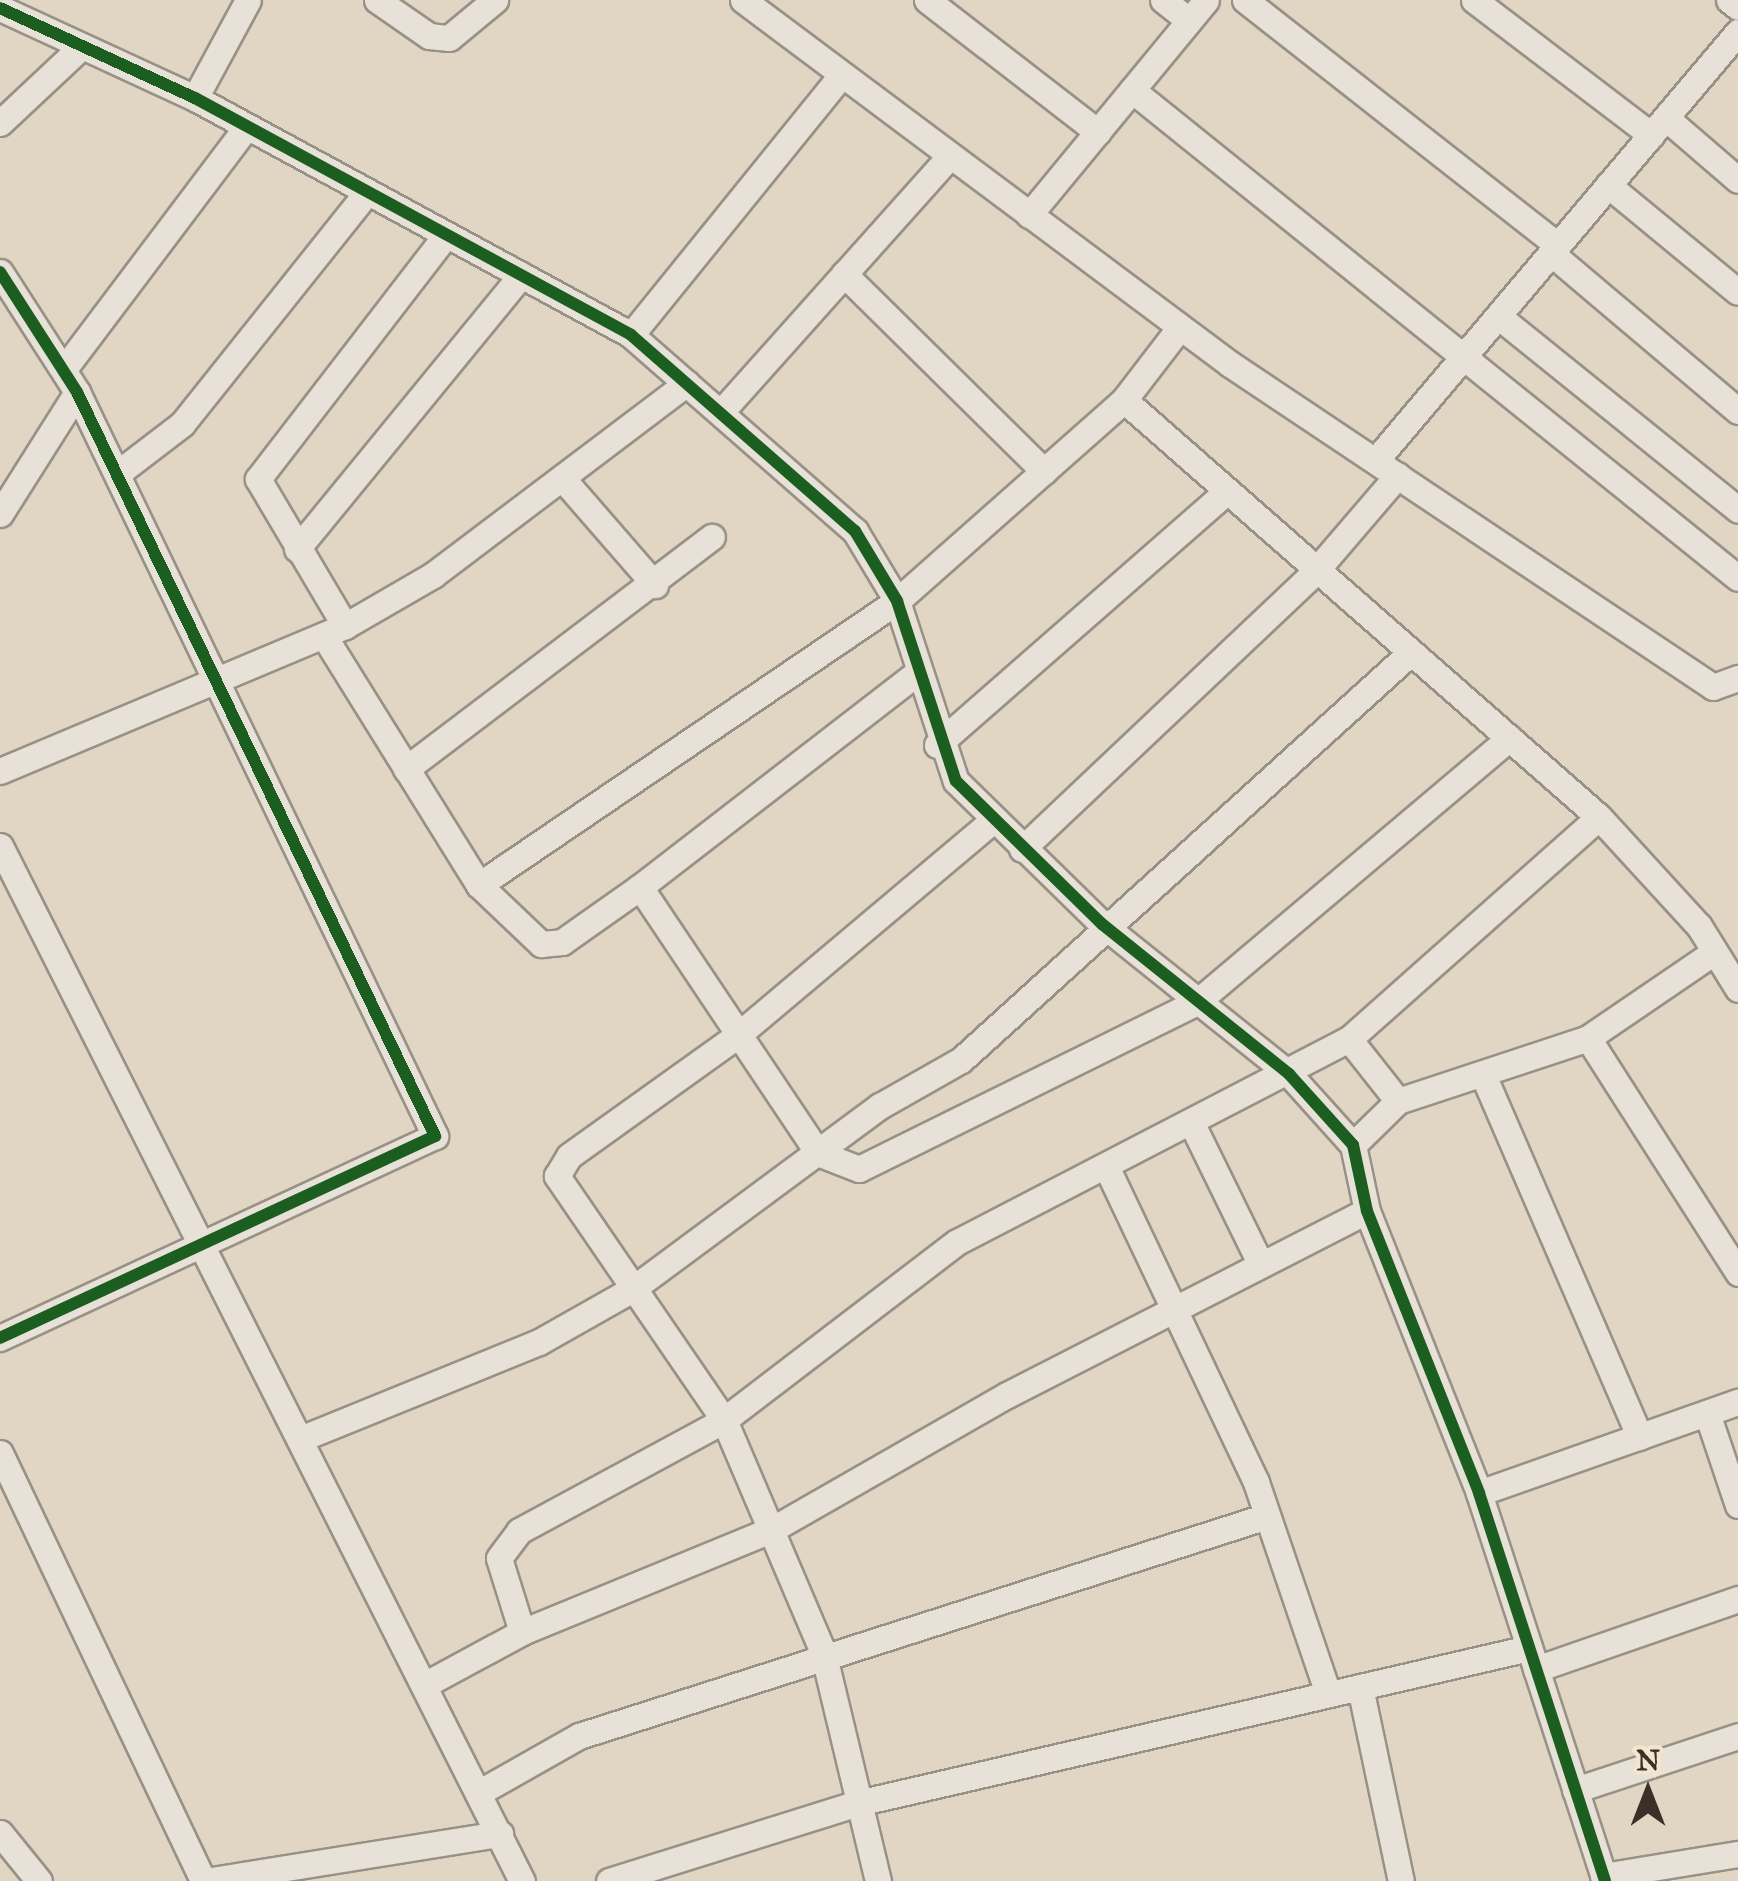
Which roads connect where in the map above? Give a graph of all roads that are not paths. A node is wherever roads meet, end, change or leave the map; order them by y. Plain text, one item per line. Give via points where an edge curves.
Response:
1 (248, 0) edge
2 (377, 0) edge
3 (495, 0) edge
4 (742, 0) edge
5 (927, 0) edge
6 (1163, 0) edge
7 (1245, 0) edge
8 (1474, 0) edge
9 (1729, 0) edge
10 (1738, 7) edge
11 (0, 8) edge
12 (1197, 10) edge
13 (1738, 32) edge
14 (82, 46) junction
15 (840, 77) junction
16 (1132, 90) junction
17 (195, 98) junction
18 (0, 123) edge
19 (247, 126) junction
20 (1659, 126) junction
21 (1098, 132) junction
22 (948, 158) junction
23 (1738, 180) edge
24 (1608, 186) junction
25 (368, 192) junction
26 (1029, 216) junction
27 (446, 234) junction
28 (1555, 249) junction
29 (0, 272) edge
30 (844, 274) junction
31 (521, 275) junction
32 (1738, 292) edge
33 (1498, 316) junction
34 (1180, 327) junction
35 (631, 335) junction
36 (1464, 356) junction
37 (64, 369) junction
38 (688, 384) junction
39 (78, 392) junction
40 (1124, 400) junction
41 (1738, 411) edge
42 (721, 412) junction
43 (1376, 460) junction
44 (1044, 471) junction
45 (118, 473) junction
46 (1398, 475) junction
47 (562, 478) junction
48 (1225, 493) junction
49 (1738, 510) edge
50 (0, 514) edge
51 (712, 538) dead end
52 (297, 550) junction
53 (1313, 574) junction
54 (1738, 578) edge
55 (655, 586) junction
56 (897, 600) junction
57 (334, 631) junction
58 (1408, 654) junction
59 (916, 674) junction
60 (1738, 678) edge
61 (221, 679) junction
62 (1508, 738) junction
63 (937, 746) junction
64 (406, 768) junction
65 (0, 771) edge
66 (1598, 817) junction
67 (993, 820) junction
68 (0, 846) edge
69 (1022, 849) junction
70 (479, 886) junction
71 (640, 888) junction
72 (1102, 924) junction
73 (1714, 952) junction
74 (1738, 988) edge
75 (1197, 1002) junction
76 (738, 1035) junction
77 (1588, 1038) junction
78 (1349, 1039) junction
79 (1290, 1074) junction
80 (1484, 1078) junction
81 (1398, 1101) junction
82 (1192, 1124) junction
83 (1353, 1145) junction
84 (818, 1153) junction
85 (1106, 1166) junction
86 (1367, 1211) junction
87 (207, 1248) junction
88 (1260, 1263) junction
89 (1738, 1273) edge
90 (630, 1290) junction
91 (1174, 1305) junction
92 (0, 1338) edge
93 (1738, 1402) edge
94 (1707, 1413) junction
95 (724, 1420) junction
96 (1640, 1437) junction
97 (300, 1439) junction
98 (0, 1453) edge
99 (1479, 1493) junction
100 (1738, 1505) edge
101 (1267, 1516) junction
102 (771, 1530) junction
103 (1738, 1600) edge
104 (522, 1632) junction
105 (823, 1652) junction
106 (1532, 1659) junction
107 (426, 1684) junction
108 (1360, 1687) junction
109 (1328, 1694) junction
110 (1738, 1736) edge
111 (1575, 1790) junction
112 (480, 1792) junction
113 (858, 1803) junction
114 (0, 1833) edge
115 (500, 1834) junction
116 (1738, 1854) edge
117 (338, 1871) edge
118 (1604, 1878) edge
119 (38, 1881) edge
120 (204, 1881) edge
121 (522, 1881) edge
122 (610, 1881) edge
123 (878, 1881) edge
124 (1401, 1881) edge

1 - 17 street
2 - 3 street via 429,36 449,38
4 - 15 street
5 - 21 street
6 - 12 street
7 - 28 street
8 - 20 street
9 - 10 street
11 - 14 street
12 - 16 street
13 - 20 street
14 - 17 street
14 - 18 street
15 - 22 street
15 - 35 street
16 - 21 street
16 - 36 street
17 - 19 street
19 - 25 street
19 - 37 street
20 - 23 street
20 - 24 street
21 - 26 street
22 - 26 street
22 - 30 street
24 - 28 street
24 - 32 street
25 - 27 street
25 - 45 street via 182,424
26 - 34 street
27 - 31 street
27 - 52 street via 262,465 262,494
28 - 33 street
28 - 41 street
29 - 37 street
30 - 42 street
30 - 44 street
31 - 35 street
31 - 52 street
33 - 36 street
33 - 49 street
34 - 40 street
34 - 43 street
35 - 38 street
36 - 43 street
36 - 54 street
37 - 39 street
38 - 42 street
38 - 47 street
39 - 45 street
39 - 50 street
40 - 44 street
40 - 48 street
42 - 56 street via 855,531
43 - 46 street
44 - 56 street
45 - 61 street
46 - 53 street
46 - 60 street via 1714,687
47 - 55 street
47 - 57 street via 433,575
48 - 53 street
48 - 63 street
51 - 55 street
52 - 57 street
53 - 58 street
53 - 69 street
55 - 64 street
56 - 59 street
56 - 70 street
57 - 61 street
57 - 64 street
58 - 62 street
58 - 72 street
59 - 63 street
59 - 71 street
61 - 65 street
61 - 87 street via 435,1136
62 - 66 street
62 - 75 street
63 - 67 street
64 - 70 street
66 - 73 street
66 - 78 street
67 - 69 street
67 - 76 street
68 - 87 street
69 - 72 street
70 - 71 street via 540,944 562,942
71 - 76 street
72 - 75 street
72 - 84 street via 992,1038
73 - 74 street
73 - 77 street
75 - 79 street
75 - 84 street via 872,1166 844,1169
76 - 84 street
76 - 90 street via 569,1156 557,1176
77 - 80 street
77 - 89 street
78 - 79 street
78 - 81 street
79 - 82 street
79 - 83 street
80 - 81 street
80 - 96 street
81 - 83 street
82 - 85 street
82 - 88 street
83 - 86 street
84 - 90 street
85 - 91 street
85 - 95 street via 957,1242
86 - 88 street
86 - 99 street
87 - 92 street
87 - 97 street
88 - 91 street
90 - 95 street
90 - 97 street via 540,1342
91 - 101 street
91 - 102 street
93 - 94 street
94 - 96 street
94 - 100 street
95 - 102 street
95 - 104 street via 505,1544 500,1558
96 - 99 street
97 - 107 street
98 - 120 street
99 - 106 street
101 - 105 street
101 - 109 street
102 - 104 street
102 - 105 street
103 - 106 street
104 - 107 street
105 - 112 street via 579,1736
105 - 113 street
106 - 108 street
106 - 111 street
107 - 112 street
108 - 109 street
108 - 124 street
109 - 113 street
110 - 111 street
111 - 118 street
112 - 115 street
113 - 122 street
113 - 123 street
114 - 119 street
115 - 117 street
115 - 121 street
116 - 118 street
117 - 120 street

